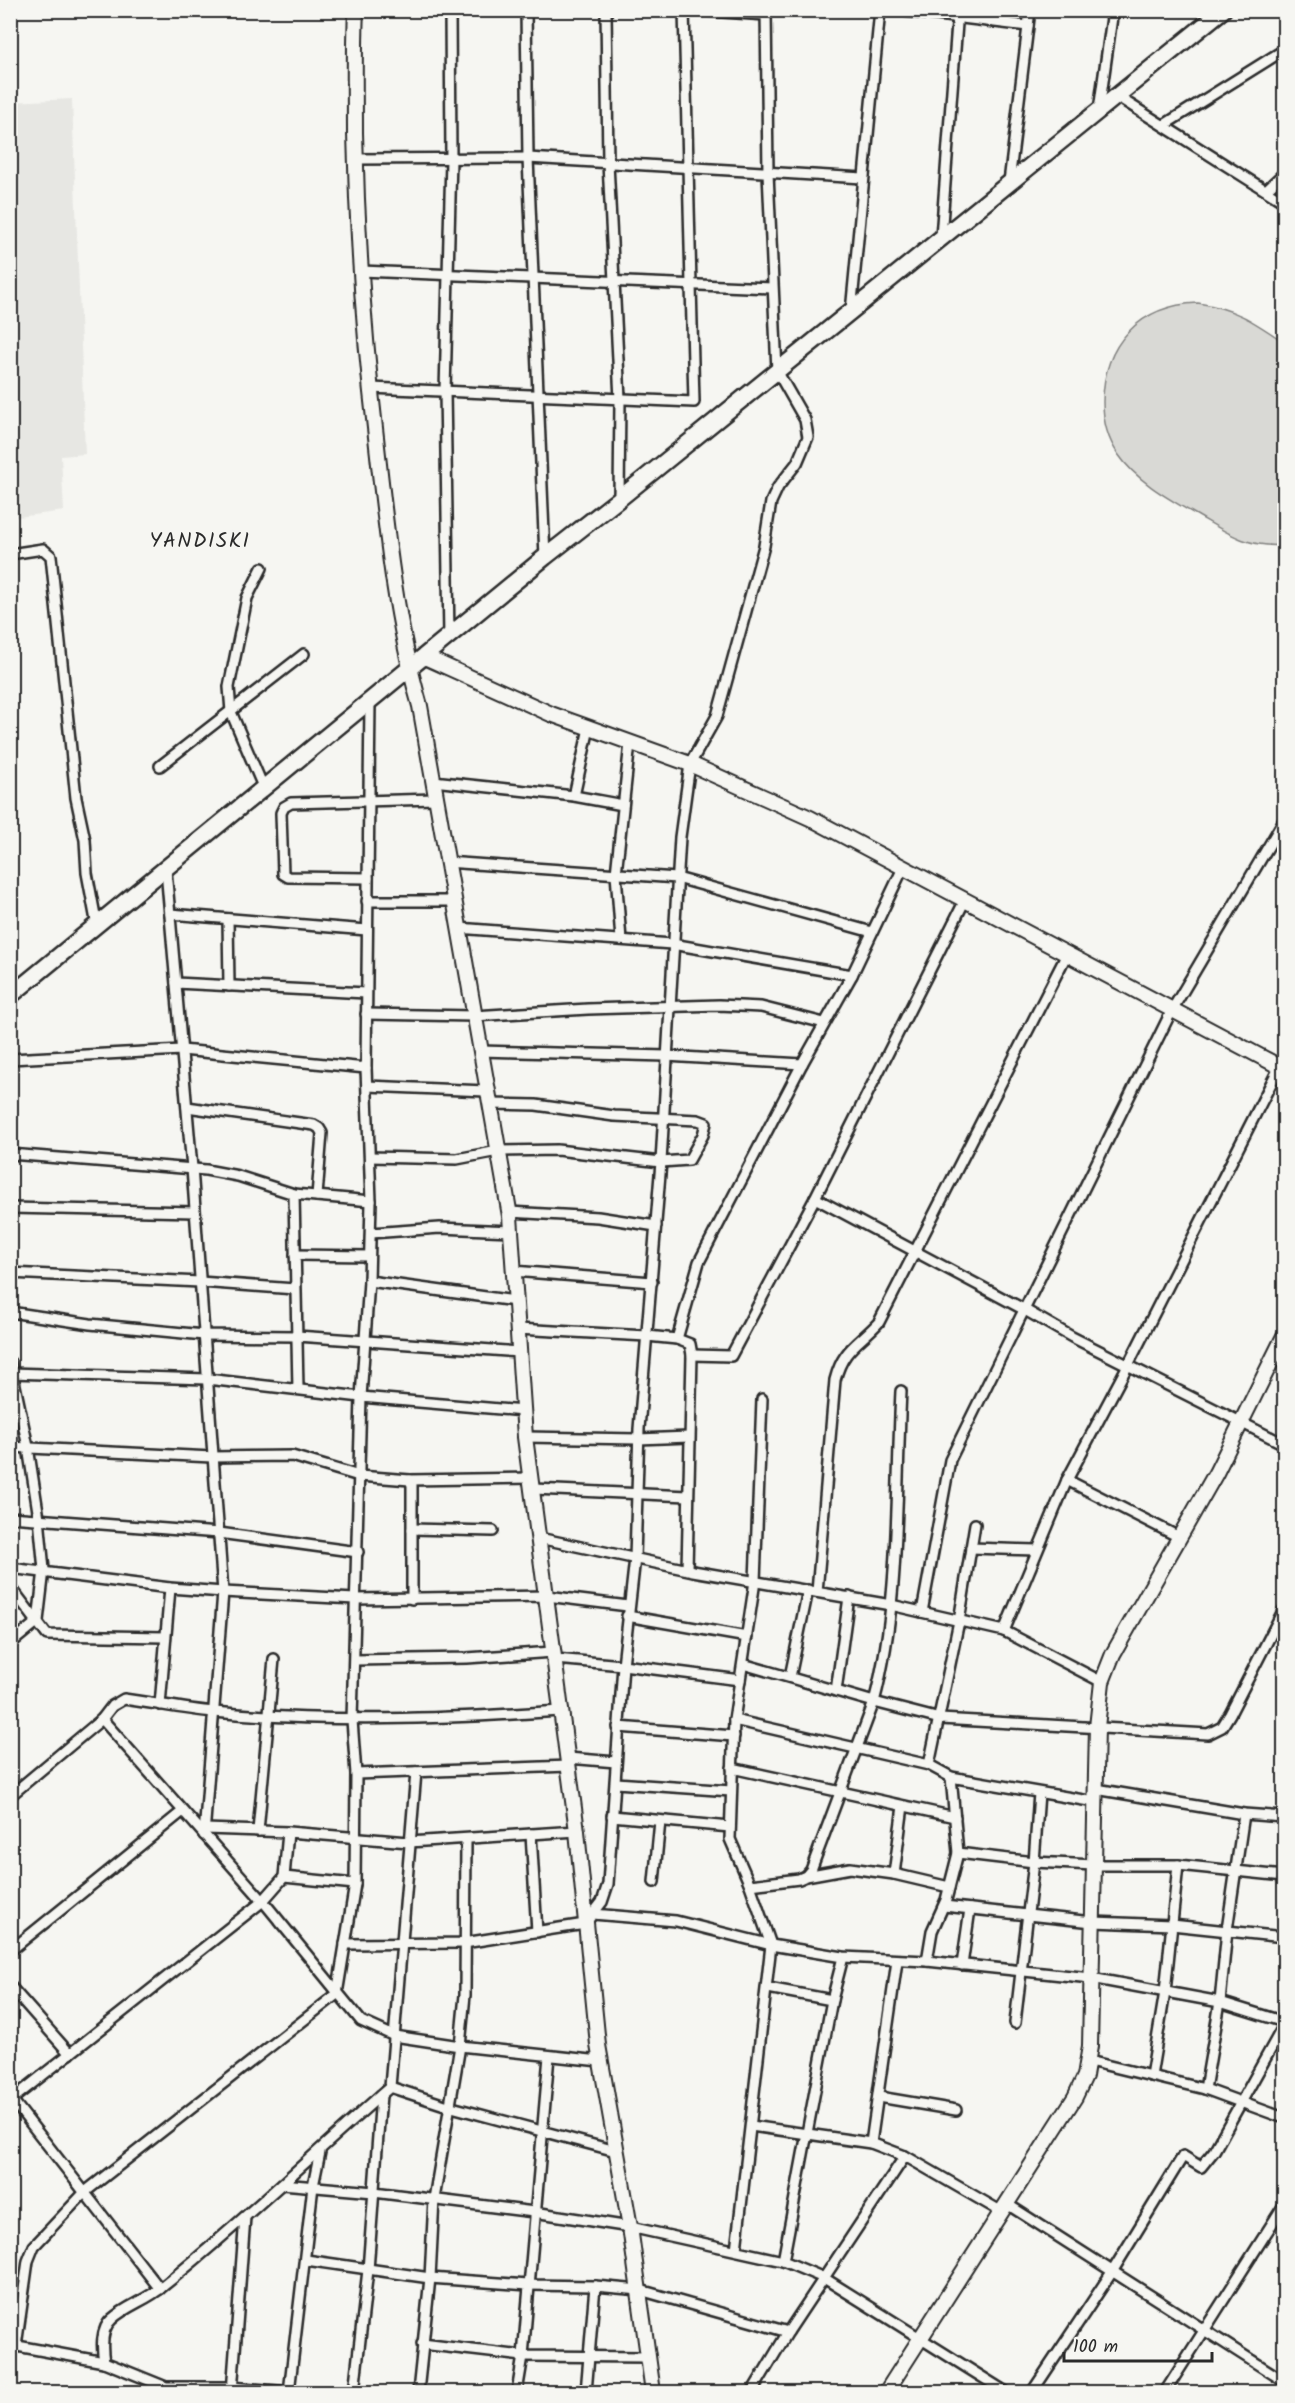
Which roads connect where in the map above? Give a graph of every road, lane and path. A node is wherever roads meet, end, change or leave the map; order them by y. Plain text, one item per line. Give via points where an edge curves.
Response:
1 (356, 10) edge
2 (450, 10) edge
3 (526, 10) edge
4 (606, 10) edge
5 (684, 10) edge
6 (693, 10) edge
7 (880, 10) edge
8 (896, 10) edge
9 (1030, 10) edge
10 (1113, 10) edge
11 (1218, 12) edge
12 (766, 13) edge
13 (958, 14) edge
14 (1028, 26) junction
15 (1284, 50) edge
16 (1118, 97) junction
17 (1099, 112) junction
18 (1164, 125) junction
19 (528, 158) junction
20 (356, 159) junction
21 (451, 159) junction
22 (608, 163) junction
23 (687, 168) junction
24 (768, 173) junction
25 (1284, 173) edge
26 (863, 178) junction
27 (1009, 182) junction
28 (1266, 190) junction
29 (1284, 202) edge
30 (941, 237) junction
31 (361, 272) junction
32 (447, 273) junction
33 (533, 279) junction
34 (613, 281) junction
35 (691, 285) junction
36 (772, 288) junction
37 (851, 312) junction
38 (777, 371) junction
39 (370, 388) junction
40 (445, 391) junction
41 (536, 394) junction
42 (620, 399) junction
43 (619, 500) junction
44 (10, 554) edge
45 (545, 556) junction
46 (262, 568) dead end
47 (449, 637) junction
48 (304, 654) dead end
49 (425, 657) junction
50 (410, 669) junction
51 (370, 701) junction
52 (231, 712) junction
53 (589, 728) junction
54 (630, 743) junction
55 (690, 765) junction
56 (160, 766) dead end
57 (432, 781) junction
58 (264, 789) junction
59 (574, 796) junction
60 (435, 799) junction
61 (369, 800) junction
62 (623, 805) junction
63 (1284, 820) edge
64 (446, 862) junction
65 (903, 868) junction
66 (166, 870) junction
67 (616, 874) junction
68 (368, 878) junction
69 (677, 878) junction
70 (964, 900) junction
71 (367, 901) junction
72 (453, 901) junction
73 (170, 914) junction
74 (228, 919) junction
75 (97, 926) junction
76 (458, 928) junction
77 (367, 930) junction
78 (872, 932) junction
79 (621, 940) junction
80 (672, 944) junction
81 (1067, 954) junction
82 (852, 975) junction
83 (176, 983) junction
84 (229, 986) junction
85 (366, 993) junction
86 (10, 996) edge
87 (669, 1007) junction
88 (1172, 1010) junction
89 (366, 1014) junction
90 (474, 1016) junction
91 (824, 1023) junction
92 (182, 1050) junction
93 (480, 1051) junction
94 (666, 1056) junction
95 (10, 1059) edge
96 (802, 1064) junction
97 (1283, 1064) edge
98 (366, 1068) junction
99 (367, 1086) junction
100 (488, 1097) junction
101 (187, 1107) junction
102 (662, 1120) junction
103 (498, 1151) junction
104 (10, 1154) edge
105 (370, 1157) junction
106 (661, 1162) junction
107 (192, 1168) junction
108 (294, 1194) junction
109 (317, 1196) junction
110 (814, 1198) junction
111 (371, 1201) junction
112 (10, 1208) edge
113 (195, 1212) junction
114 (509, 1212) junction
115 (656, 1226) junction
116 (511, 1231) junction
117 (371, 1233) junction
118 (915, 1251) junction
119 (295, 1255) junction
120 (369, 1256) junction
121 (513, 1271) junction
122 (10, 1273) edge
123 (369, 1281) junction
124 (200, 1282) junction
125 (652, 1282) junction
126 (295, 1289) junction
127 (515, 1301) junction
128 (1025, 1310) junction
129 (10, 1312) edge
130 (517, 1329) junction
131 (204, 1335) junction
132 (297, 1336) junction
133 (647, 1336) junction
134 (1284, 1336) edge
135 (677, 1339) junction
136 (366, 1340) junction
137 (519, 1352) junction
138 (692, 1356) junction
139 (10, 1362) edge
140 (1128, 1365) junction
141 (12, 1373) edge
142 (207, 1379) junction
143 (298, 1389) junction
144 (901, 1391) dead end
145 (361, 1397) junction
146 (762, 1399) dead end
147 (523, 1411) junction
148 (1241, 1422) junction
149 (525, 1437) junction
150 (689, 1437) junction
151 (638, 1439) junction
152 (1284, 1444) edge
153 (10, 1447) edge
154 (28, 1447) junction
155 (212, 1457) junction
156 (359, 1476) junction
157 (410, 1479) junction
158 (1067, 1480) junction
159 (533, 1483) junction
160 (637, 1495) junction
161 (688, 1496) junction
162 (10, 1517) edge
163 (39, 1518) junction
164 (975, 1524) dead end
165 (412, 1529) junction
166 (493, 1531) dead end
167 (219, 1533) junction
168 (1179, 1537) junction
169 (539, 1538) junction
170 (971, 1548) junction
171 (1037, 1550) junction
172 (358, 1552) junction
173 (634, 1558) junction
174 (10, 1568) edge
175 (687, 1569) junction
176 (44, 1570) junction
177 (755, 1581) junction
178 (10, 1586) edge
179 (170, 1588) junction
180 (813, 1591) junction
181 (223, 1592) junction
182 (548, 1596) junction
183 (849, 1597) junction
184 (355, 1599) junction
185 (412, 1599) junction
186 (891, 1605) junction
187 (1284, 1609) edge
188 (628, 1611) junction
189 (922, 1612) junction
190 (38, 1621) junction
191 (959, 1621) junction
192 (1004, 1631) junction
193 (165, 1637) junction
194 (747, 1637) junction
195 (10, 1644) edge
196 (554, 1656) junction
197 (274, 1659) dead end
198 (355, 1660) junction
199 (742, 1664) junction
200 (623, 1665) junction
201 (790, 1677) junction
202 (740, 1680) junction
203 (1102, 1682) junction
204 (836, 1691) junction
205 (874, 1702) junction
206 (160, 1705) junction
207 (560, 1711) junction
208 (215, 1712) junction
209 (269, 1715) junction
210 (102, 1719) junction
211 (940, 1719) junction
212 (352, 1720) junction
213 (734, 1720) junction
214 (618, 1727) junction
215 (1097, 1727) junction
216 (734, 1736) junction
217 (858, 1748) junction
218 (568, 1762) junction
219 (616, 1762) junction
220 (928, 1766) junction
221 (732, 1768) junction
222 (416, 1772) junction
223 (356, 1774) junction
224 (951, 1777) junction
225 (616, 1783) junction
226 (730, 1791) junction
227 (840, 1793) junction
228 (1039, 1793) junction
229 (10, 1796) edge
230 (1095, 1796) junction
231 (903, 1806) junction
232 (183, 1811) junction
233 (1244, 1814) junction
234 (612, 1816) junction
235 (955, 1816) junction
236 (1284, 1817) edge
237 (660, 1821) junction
238 (730, 1827) junction
239 (258, 1831) junction
240 (577, 1831) junction
241 (204, 1832) junction
242 (288, 1832) junction
243 (531, 1834) junction
244 (356, 1837) junction
245 (466, 1839) junction
246 (409, 1842) junction
247 (958, 1853) junction
248 (1034, 1862) junction
249 (1094, 1865) junction
250 (1178, 1865) junction
251 (1235, 1873) junction
252 (894, 1874) junction
253 (806, 1876) junction
254 (1284, 1876) edge
255 (284, 1877) junction
256 (654, 1882) dead end
257 (355, 1884) junction
258 (750, 1885) junction
259 (949, 1887) junction
260 (263, 1901) junction
261 (944, 1906) junction
262 (970, 1909) junction
263 (1028, 1915) junction
264 (589, 1919) junction
265 (1093, 1922) junction
266 (1172, 1925) junction
267 (1227, 1930) junction
268 (537, 1932) junction
269 (1284, 1937) edge
270 (464, 1943) junction
271 (345, 1944) junction
272 (403, 1945) junction
273 (771, 1945) junction
274 (10, 1951) edge
275 (843, 1957) junction
276 (897, 1961) junction
277 (927, 1961) junction
278 (962, 1965) junction
279 (1021, 1972) junction
280 (1091, 1978) junction
281 (10, 1986) edge
282 (768, 1988) junction
283 (1165, 1992) junction
284 (337, 1994) junction
285 (832, 2000) junction
286 (1220, 2002) junction
287 (1284, 2023) edge
288 (1016, 2024) dead end
289 (394, 2036) junction
290 (460, 2046) junction
291 (70, 2054) junction
292 (549, 2055) junction
293 (600, 2061) junction
294 (1089, 2061) junction
295 (1151, 2076) junction
296 (390, 2087) junction
297 (1204, 2089) junction
298 (381, 2095) junction
299 (879, 2097) junction
300 (11, 2099) edge
301 (1240, 2102) junction
302 (448, 2106) junction
303 (956, 2110) dead end
304 (1284, 2118) edge
305 (751, 2126) junction
306 (541, 2130) junction
307 (808, 2134) junction
308 (871, 2143) junction
309 (616, 2151) junction
310 (320, 2152) junction
311 (905, 2156) junction
312 (282, 2184) junction
313 (313, 2186) junction
314 (86, 2192) junction
315 (374, 2192) junction
316 (434, 2199) junction
317 (1284, 2205) edge
318 (1005, 2208) junction
319 (534, 2212) junction
320 (245, 2217) junction
321 (630, 2227) junction
322 (736, 2250) junction
323 (306, 2260) junction
324 (783, 2261) junction
325 (368, 2270) junction
326 (1112, 2272) junction
327 (430, 2278) junction
328 (824, 2278) junction
329 (528, 2285) junction
330 (595, 2286) junction
331 (160, 2289) junction
332 (640, 2290) junction
333 (1205, 2329) junction
334 (788, 2332) junction
335 (921, 2338) junction
336 (422, 2344) junction
337 (13, 2345) edge
338 (522, 2356) junction
339 (648, 2357) junction
340 (589, 2358) junction
341 (104, 2362) junction
342 (1284, 2381) edge
343 (165, 2390) edge
344 (232, 2390) edge
345 (354, 2392) edge
346 (418, 2392) edge
347 (517, 2392) edge
348 (586, 2392) edge
349 (652, 2392) edge
350 (752, 2392) edge
351 (886, 2392) edge
352 (1006, 2392) edge
353 (1032, 2392) edge
354 (1165, 2392) edge

1 - 20 street
2 - 21 street
3 - 19 street
4 - 22 street
5 - 23 street
6 - 12 street
7 - 26 street
8 - 13 street
9 - 14 street
10 - 17 street
11 - 16 main road
12 - 24 street
13 - 14 street
13 - 30 street
14 - 27 street
15 - 18 street
16 - 17 main road
16 - 18 street
17 - 27 main road
18 - 28 street
19 - 21 street
19 - 22 street
19 - 33 street
20 - 21 street
20 - 31 street
21 - 32 street
22 - 23 street
22 - 34 street
23 - 24 street
23 - 35 street
24 - 26 street
24 - 36 street
25 - 28 street
26 - 37 street
27 - 30 main road
28 - 29 street
30 - 37 main road
31 - 32 street
31 - 39 street
32 - 33 street
32 - 40 street
33 - 34 street
33 - 41 street
34 - 35 street
34 - 42 street
35 - 36 street
35 - 42 street via 694,402
36 - 38 street
37 - 38 main road
38 - 43 main road
38 - 55 street via 805,420 808,437 797,463 771,502 764,546 717,716
39 - 40 street
39 - 50 street via 386,527
40 - 41 street
40 - 47 street
41 - 42 street
41 - 45 street
42 - 43 street
43 - 45 main road
44 - 75 street via 43,549 51,556 76,798
45 - 47 main road
46 - 52 street via 247,598 233,661
47 - 49 main road
48 - 52 street
49 - 50 main road
49 - 53 street
50 - 51 main road
50 - 57 street
51 - 58 main road
51 - 61 street
52 - 56 street
52 - 58 street
53 - 54 street
53 - 59 street
54 - 55 street
54 - 62 street
55 - 65 street via 810,818
55 - 69 street
57 - 59 street
57 - 60 street
58 - 66 main road
59 - 62 street
60 - 61 street
60 - 64 street
61 - 68 street
61 - 68 street via 291,803 281,813 283,874
62 - 67 street
63 - 88 street
64 - 67 street
64 - 72 street
65 - 70 street
65 - 78 street
66 - 73 street
66 - 75 main road
67 - 69 street
67 - 79 street
68 - 71 street
69 - 78 street
69 - 80 street
70 - 81 street
70 - 110 street
71 - 72 street
71 - 77 street
72 - 76 street
73 - 74 street
73 - 83 street
74 - 77 street
74 - 84 street
75 - 86 main road
76 - 79 street
76 - 90 street
77 - 85 street
78 - 82 street
79 - 80 street
80 - 82 street
80 - 87 street
81 - 88 street
81 - 118 street
82 - 91 street
83 - 84 street
83 - 92 street
84 - 85 street
85 - 89 street
87 - 90 street
87 - 91 street via 761,1007
87 - 94 street
88 - 97 street
88 - 128 street
89 - 90 street
89 - 98 street
90 - 93 street
91 - 96 street
92 - 95 street
92 - 98 street
92 - 101 street
93 - 94 street
93 - 100 street
94 - 96 street
94 - 102 street
96 - 135 street via 699,1262
97 - 140 street
98 - 99 street
99 - 100 street
99 - 105 street
100 - 102 street
100 - 103 street
101 - 107 street
101 - 109 street via 319,1128 322,1134
102 - 106 street
102 - 106 street via 706,1123 689,1160
103 - 105 street via 457,1159
103 - 106 street via 557,1150
103 - 114 street
104 - 107 street
105 - 111 street
106 - 115 street
107 - 108 street via 238,1176
107 - 113 street
108 - 109 street
108 - 119 street
109 - 111 street
110 - 118 street
110 - 138 street via 731,1356
111 - 117 street
112 - 113 street
113 - 124 street
114 - 115 street via 598,1217
114 - 116 street
115 - 125 street
116 - 117 street via 440,1228
116 - 121 street
117 - 120 street
118 - 128 street
118 - 180 street via 879,1322 840,1362
119 - 120 street
119 - 126 street
120 - 123 street
121 - 125 street
121 - 127 street
122 - 124 street
123 - 127 street
123 - 136 street
124 - 126 street
124 - 131 street
125 - 133 street
126 - 132 street
127 - 130 street
128 - 140 street
128 - 189 street via 950,1460
129 - 131 street
130 - 133 street
130 - 137 street
131 - 132 street
131 - 142 street
132 - 136 street
132 - 143 street
133 - 135 street
133 - 151 street
134 - 148 street
135 - 138 street via 690,1344
136 - 137 street
136 - 145 street
137 - 147 street
138 - 150 street
139 - 141 street
140 - 148 street
140 - 158 street
141 - 142 street
141 - 154 street
142 - 143 street
142 - 155 street
143 - 145 street
144 - 186 street
145 - 147 street
145 - 156 street
146 - 177 street
147 - 149 street
148 - 152 street
148 - 168 street
149 - 151 street
149 - 159 street
150 - 151 street
150 - 161 street
151 - 160 street
153 - 154 street
154 - 155 street
154 - 163 street
155 - 156 street via 292,1456
155 - 167 street
156 - 157 street
156 - 172 street
157 - 159 street
157 - 165 street
158 - 168 street
158 - 171 street
159 - 160 street
159 - 169 street
160 - 161 street
160 - 173 street
161 - 175 street
162 - 163 street
163 - 167 street
163 - 176 street
164 - 170 street
165 - 166 street
165 - 185 street
167 - 172 street
167 - 181 street
168 - 203 street via 1113,1654
169 - 173 street
169 - 182 street
170 - 171 street
170 - 191 street
171 - 192 street
172 - 184 street
173 - 175 street
173 - 188 street
174 - 176 street
175 - 177 street
176 - 179 street
176 - 190 street
177 - 180 street
177 - 194 street
178 - 190 street
179 - 181 street
179 - 193 street
180 - 183 street
180 - 201 street
181 - 184 street
181 - 208 street
182 - 185 street
182 - 188 street
182 - 196 street
183 - 186 street
183 - 204 street
184 - 185 street
184 - 198 street
186 - 189 street
186 - 205 street
187 - 215 street via 1222,1727 1208,1734
188 - 194 street
188 - 200 street
189 - 191 street
190 - 193 street via 47,1635
190 - 195 street
191 - 192 street
191 - 211 street
192 - 203 street
193 - 206 street
194 - 199 street
196 - 198 street
196 - 200 street
196 - 207 street
197 - 209 street
198 - 212 street
199 - 201 street
199 - 202 street
200 - 202 street
200 - 214 street
201 - 204 street
202 - 213 street
203 - 215 street
204 - 205 street
205 - 211 street
205 - 217 street
206 - 208 street
206 - 210 street via 124,1699
207 - 212 street via 452,1719
207 - 218 street
208 - 209 street
208 - 241 street
209 - 212 street
209 - 239 street
210 - 229 street
210 - 232 street
211 - 215 street
211 - 220 street
212 - 223 street
213 - 216 street
213 - 217 street
214 - 216 street
214 - 219 street
215 - 230 street
216 - 221 street
217 - 220 street
217 - 227 street
218 - 219 street
218 - 222 street
218 - 240 street
219 - 225 street
220 - 224 street
221 - 226 street
221 - 227 street
222 - 223 street
222 - 246 street
223 - 244 street
224 - 228 street
224 - 235 street
225 - 226 street
225 - 234 street
226 - 238 street
227 - 231 street
227 - 253 street
228 - 230 street
228 - 248 street
230 - 233 street
230 - 249 street
231 - 235 street
231 - 252 street
232 - 241 street
232 - 274 street
233 - 236 street
233 - 251 street
234 - 237 street
234 - 264 street via 608,1884 602,1902
235 - 247 street
237 - 238 street
237 - 256 street
238 - 258 street via 730,1839
239 - 241 street
239 - 242 street
240 - 243 street
240 - 264 street
241 - 260 street
242 - 244 street
242 - 255 street
243 - 245 street
243 - 268 street
244 - 246 street
244 - 257 street
245 - 246 street
245 - 270 street
246 - 272 street
247 - 248 street
247 - 259 street
248 - 249 street
248 - 263 street
249 - 250 street
249 - 265 street
250 - 251 street
250 - 266 street
251 - 254 street
251 - 267 street
252 - 253 street via 850,1868
252 - 259 street
253 - 258 street
255 - 257 street
255 - 260 street
257 - 271 street
258 - 273 street
259 - 261 street
260 - 284 street
260 - 291 street
261 - 262 street
261 - 277 street via 932,1931
262 - 263 street
262 - 278 street
263 - 265 street
263 - 279 street
264 - 268 street
264 - 273 street via 676,1922
264 - 293 street
265 - 266 street
265 - 280 street
266 - 267 street
266 - 283 street
267 - 269 street
267 - 286 street
268 - 270 street
270 - 272 street
270 - 290 street via 465,1995
271 - 272 street
271 - 284 street
272 - 289 street
273 - 275 street
273 - 282 street
275 - 276 street
275 - 285 street
276 - 277 street
276 - 299 street
277 - 278 street
278 - 279 street
279 - 280 street
279 - 288 street
280 - 283 street
280 - 294 street
281 - 291 street
282 - 285 street
282 - 305 street
283 - 286 street
283 - 295 street
284 - 289 street via 361,2021
284 - 314 street
285 - 307 street
286 - 287 street
286 - 297 street
287 - 301 street
289 - 290 street
289 - 296 street
290 - 292 street
290 - 302 street
291 - 300 street
292 - 293 street
292 - 306 street
293 - 309 street
294 - 295 street
294 - 318 street via 1075,2097
295 - 297 street
296 - 298 street
296 - 302 street
297 - 301 street
298 - 310 street
298 - 315 street
299 - 303 street
299 - 308 street
300 - 314 street
301 - 304 street
301 - 326 street via 1214,2151 1200,2167 1183,2156
302 - 306 street
302 - 316 street
305 - 307 street
305 - 322 street
306 - 309 street
306 - 319 street
307 - 308 street
307 - 324 street
308 - 311 street
309 - 321 street
310 - 312 street
310 - 313 street
311 - 318 street
311 - 328 street
312 - 313 street
312 - 320 street
313 - 315 street
313 - 323 street
314 - 331 street
314 - 337 street via 34,2246
315 - 316 street
315 - 325 street
316 - 319 street
316 - 327 street
317 - 333 street
318 - 326 street
318 - 335 street
319 - 321 street
319 - 329 street
320 - 331 street
320 - 344 street
321 - 322 street
321 - 332 street
322 - 324 street
323 - 325 street
323 - 344 street via 289,2392
324 - 328 street
325 - 327 street
325 - 345 street
326 - 333 street
326 - 353 street
327 - 329 street
327 - 336 street
328 - 334 street
328 - 335 street
329 - 330 street
329 - 338 street
330 - 332 street
330 - 340 street
331 - 341 street via 111,2320 102,2348
332 - 334 street
332 - 339 street
333 - 342 street
333 - 354 street
334 - 350 street
335 - 351 street
335 - 352 street
336 - 338 street
336 - 346 street
337 - 341 street
338 - 340 street
338 - 347 street
339 - 340 street
339 - 349 street
340 - 348 street
341 - 343 street
343 - 344 street

